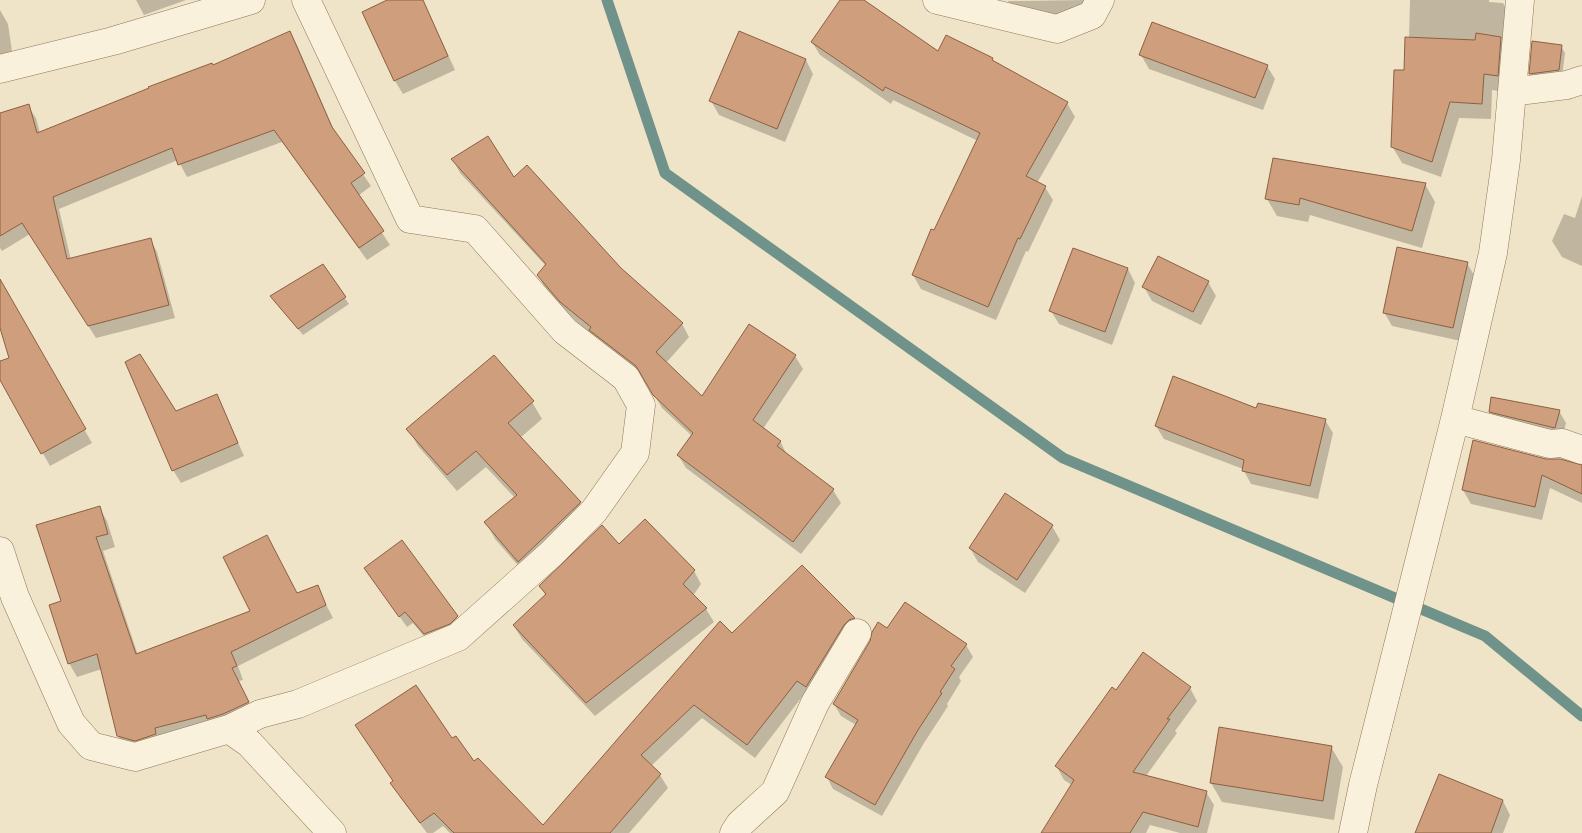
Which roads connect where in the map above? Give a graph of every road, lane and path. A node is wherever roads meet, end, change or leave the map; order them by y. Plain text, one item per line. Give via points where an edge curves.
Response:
1 (251, 0) edge
2 (306, 0) edge
3 (937, 0) edge
4 (1100, 0) edge
5 (1520, 0) edge
6 (0, 70) edge
7 (1582, 80) edge
8 (1512, 92) junction
9 (1455, 419) junction
10 (1582, 450) edge
11 (0, 551) edge
12 (857, 633) dead end
13 (239, 736) junction
14 (332, 833) edge
15 (734, 833) edge
16 (1353, 833) edge

1 - 6 street via 113,42
2 - 13 street via 410,219 475,229 565,331 626,378 641,405 635,453 594,511 552,554 458,637 298,704 260,714
3 - 4 street via 1057,29 1092,16
5 - 8 street
7 - 8 street
8 - 9 street via 1493,253
9 - 10 street
9 - 16 street via 1362,785
11 - 13 street via 15,597 71,723 90,746 135,757
12 - 15 street via 815,703 775,792
13 - 14 street

